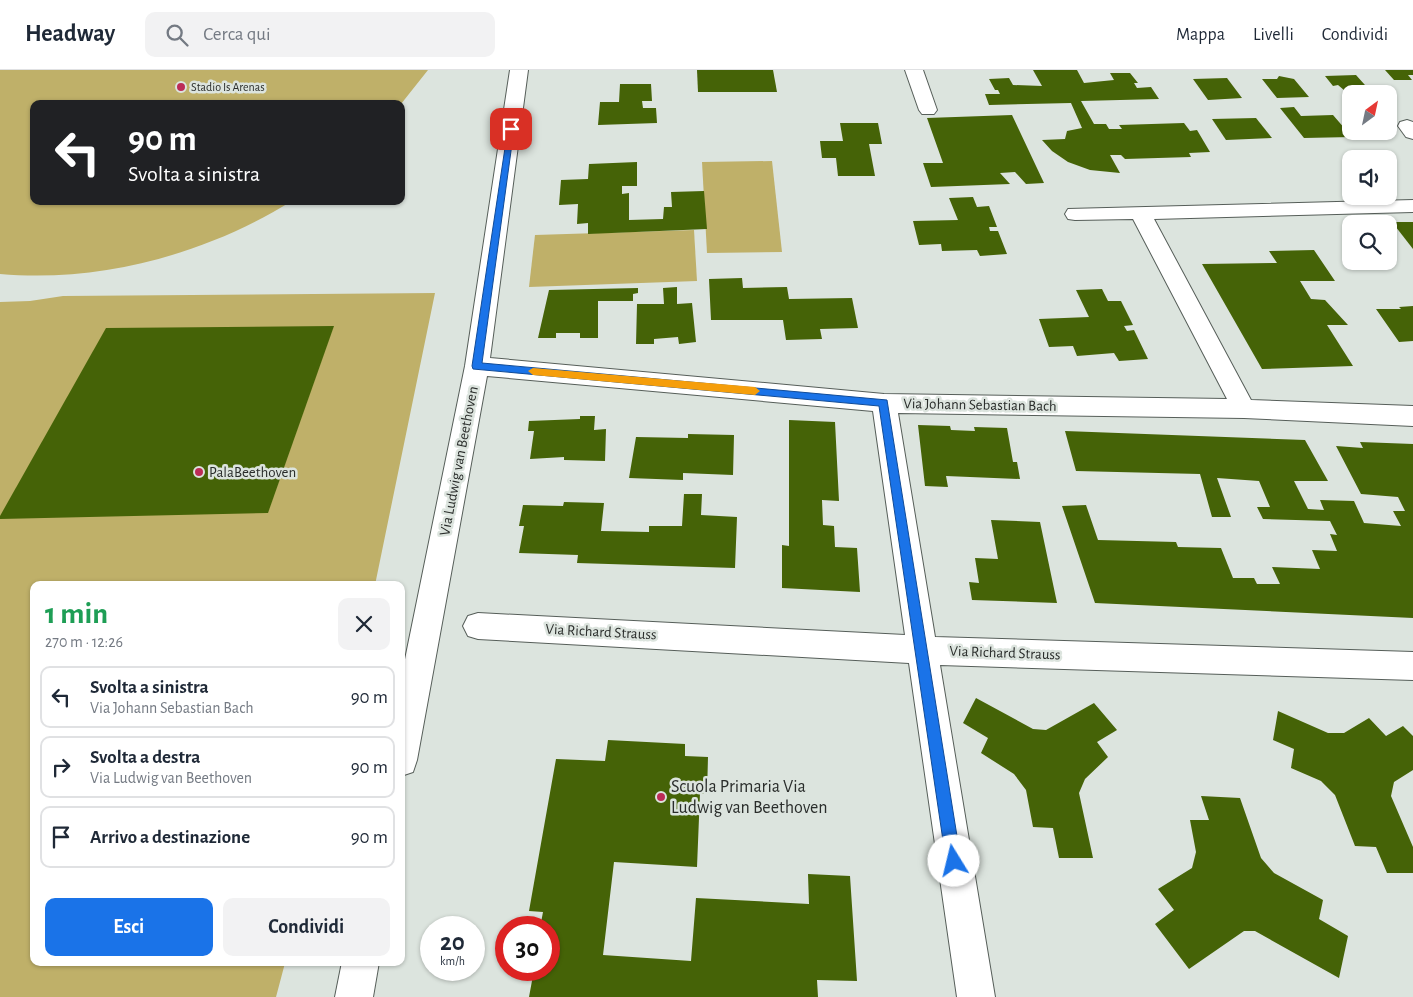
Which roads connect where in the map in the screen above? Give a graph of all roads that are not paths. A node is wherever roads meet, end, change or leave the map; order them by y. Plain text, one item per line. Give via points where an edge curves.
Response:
1 (519, 70) edge
2 (914, 70) edge
3 (928, 110) dead end
4 (1413, 206) edge
5 (1075, 214) dead end
6 (1141, 214) junction
7 (477, 366) junction
8 (884, 403) junction
9 (1244, 409) junction
10 (1413, 416) edge
11 (478, 626) dead end
12 (920, 650) junction
13 (1413, 666) edge
14 (405, 739) edge
15 (360, 966) edge
16 (354, 997) edge
17 (976, 997) edge

1 - 7 street, Via Ludwig van Beethoven
2 - 3 street
4 - 6 street
5 - 6 street
6 - 9 street
7 - 8 street, Via Johann Sebastian Bach
7 - 14 street, Via Ludwig van Beethoven
8 - 9 street, Via Johann Sebastian Bach
8 - 12 street
9 - 10 street, Via Johann Sebastian Bach
11 - 12 street, Via Richard Strauss
12 - 13 street, Via Richard Strauss
12 - 17 street
15 - 16 street

